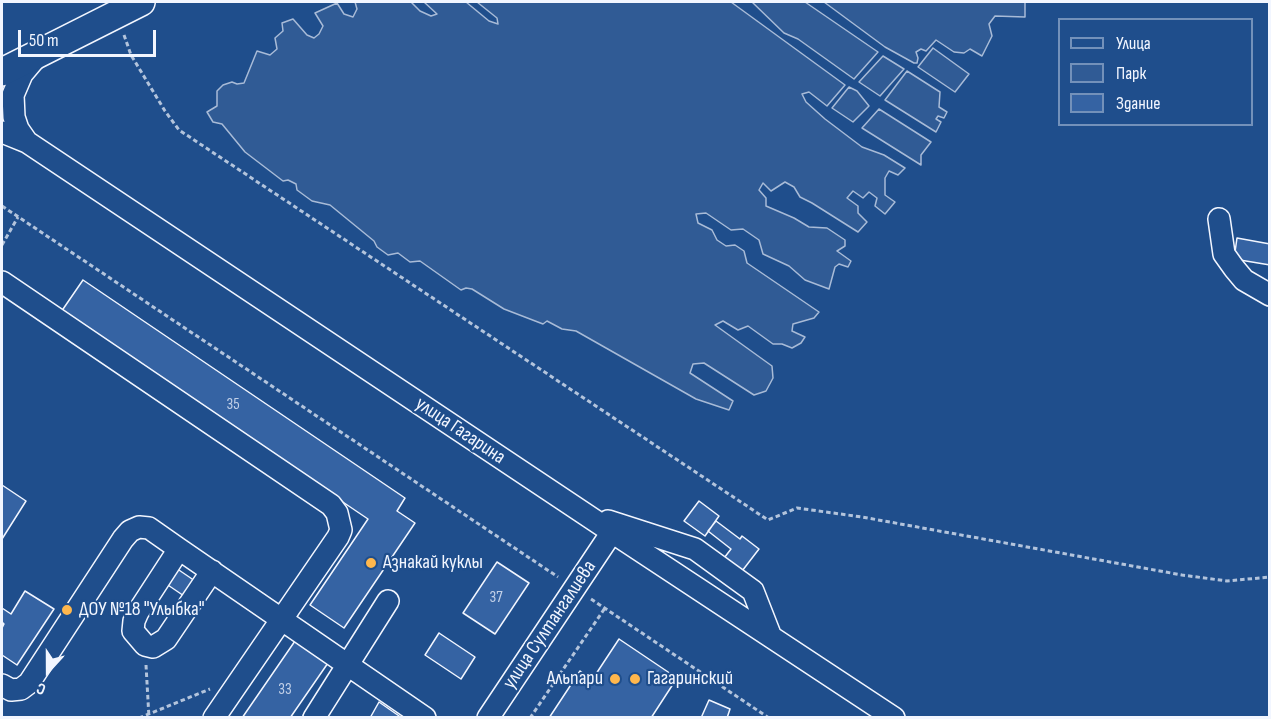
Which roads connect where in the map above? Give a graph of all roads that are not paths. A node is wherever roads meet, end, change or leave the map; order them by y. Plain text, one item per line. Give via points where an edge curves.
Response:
1 (141, 2) edge
2 (41, 52) junction
3 (2, 72) edge
4 (2, 132) edge
5 (27, 142) junction
6 (1220, 219) dead end
7 (2, 282) edge
8 (1269, 295) edge
9 (586, 514) junction
10 (612, 532) junction
11 (179, 549) junction
12 (212, 571) junction
13 (388, 601) dead end
14 (282, 619) junction
15 (771, 637) junction
16 (349, 665) junction
17 (2, 685) edge
18 (214, 717) edge
19 (314, 717) edge
20 (425, 717) edge
21 (488, 717) edge
22 (894, 717) edge

1 - 2 main road
2 - 3 main road
2 - 5 street via 22,74 13,95 14,117
4 - 5 street, улица Гагарина
5 - 9 street, улица Гагарина
6 - 8 street via 1224,254 1244,280
7 - 14 street via 331,505 341,530 338,537
9 - 10 street, улица Гагарина
9 - 15 street via 695,549 753,591
10 - 15 street, улица Гагарина
10 - 21 street, улица Султангалиева
11 - 12 street
11 - 12 street via 134,621 133,631 145,645 153,647 166,639
11 - 17 street via 149,528 130,531 29,683 11,690
12 - 14 street
13 - 16 street
14 - 16 street
14 - 18 street
15 - 22 street, улица Гагарина
16 - 19 street
16 - 20 street

